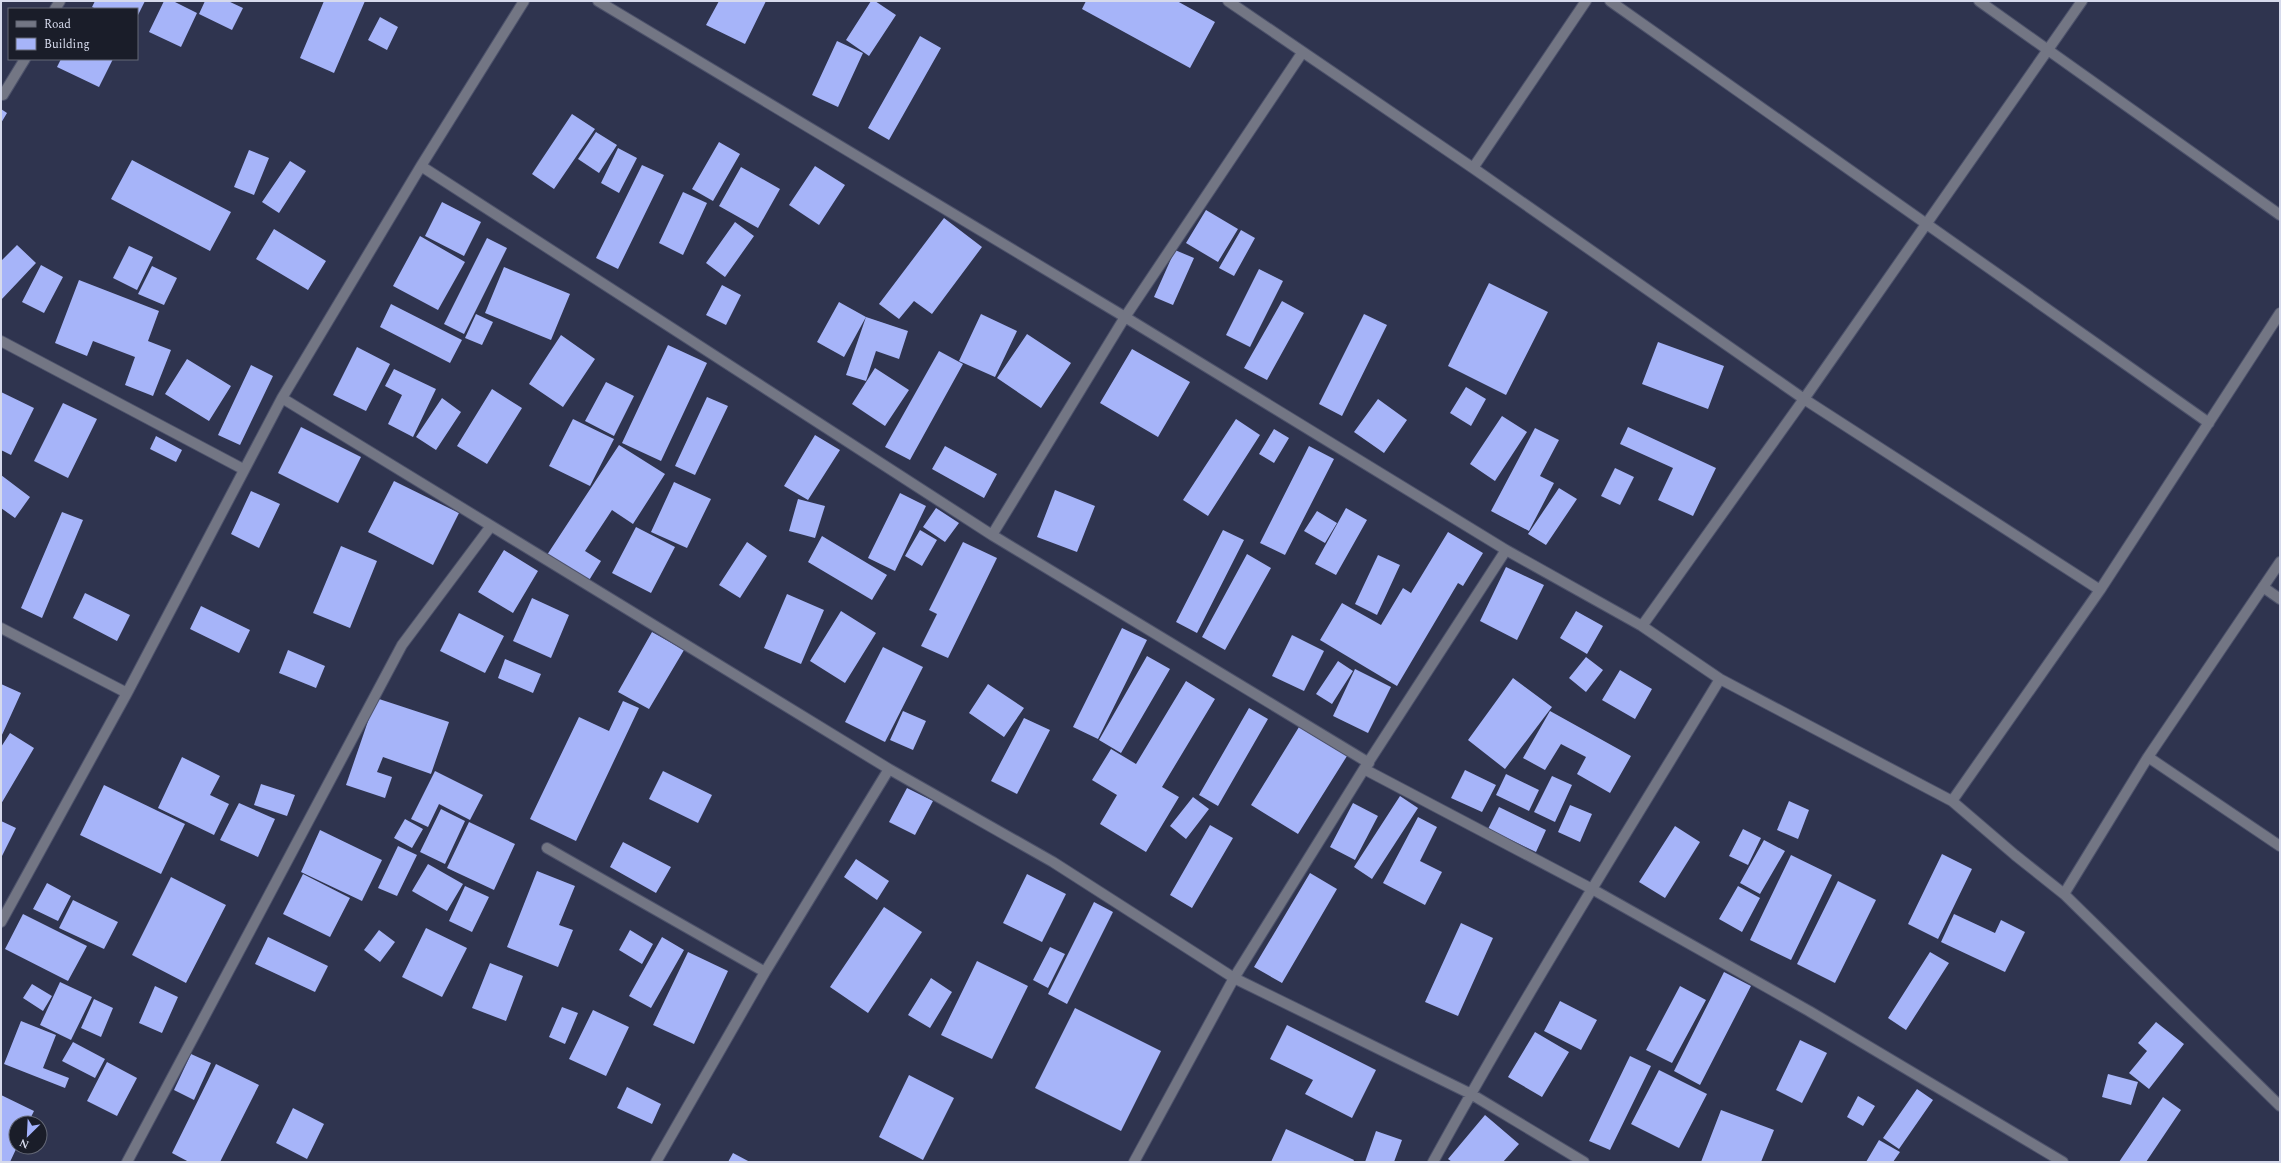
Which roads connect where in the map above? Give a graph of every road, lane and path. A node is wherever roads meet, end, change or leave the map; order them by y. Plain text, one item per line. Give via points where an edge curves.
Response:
1 (524, 1) edge
2 (598, 1) edge
3 (1228, 1) edge
4 (1586, 1) edge
5 (1610, 1) edge
6 (1979, 1) edge
7 (2082, 1) edge
8 (2048, 50) junction
9 (1302, 53) junction
10 (24, 60) edge
11 (1, 93) edge
12 (422, 166) junction
13 (1473, 168) junction
14 (2280, 215) edge
15 (1926, 225) junction
16 (2280, 314) edge
17 (1125, 317) junction
18 (1, 341) edge
19 (282, 398) junction
20 (1804, 399) junction
21 (2209, 423) junction
22 (243, 469) junction
23 (491, 526) junction
24 (992, 535) junction
25 (1506, 550) junction
26 (2280, 562) edge
27 (2263, 587) junction
28 (2100, 590) junction
29 (2280, 598) edge
30 (1642, 626) junction
31 (1, 628) edge
32 (1720, 679) junction
33 (127, 693) junction
34 (2148, 757) junction
35 (1366, 766) junction
36 (889, 768) junction
37 (1952, 801) junction
38 (2280, 846) edge
39 (546, 848) dead end
40 (1592, 889) junction
41 (2064, 894) junction
42 (2, 917) edge
43 (765, 972) junction
44 (1234, 978) junction
45 (1471, 1094) junction
46 (2280, 1106) edge
47 (127, 1162) edge
48 (656, 1162) edge
49 (1134, 1162) edge
50 (1433, 1162) edge
51 (1584, 1162) edge
52 (2063, 1162) edge

1 - 12 street
2 - 17 street
3 - 9 street
4 - 13 street
5 - 15 street
6 - 8 street
7 - 8 street
8 - 14 street
8 - 15 street
9 - 13 street
9 - 17 street
10 - 11 street via 3,95
12 - 19 street
12 - 24 street
13 - 20 street
15 - 20 street
15 - 21 street
16 - 21 street
17 - 24 street
17 - 25 street
18 - 22 street
19 - 22 street
19 - 23 street
20 - 28 street
20 - 30 street
21 - 28 street
22 - 33 street
23 - 36 street
23 - 47 street via 402,645
24 - 35 street
25 - 30 street
25 - 35 street
26 - 27 street
27 - 29 street
27 - 34 street
28 - 37 street
30 - 32 street
31 - 33 street
32 - 37 street
32 - 40 street
33 - 42 street
34 - 38 street
34 - 41 street
35 - 40 street
35 - 44 street
36 - 43 street
36 - 44 street via 1053,862
37 - 41 street
39 - 43 street
40 - 45 street
40 - 52 street via 1809,1011
41 - 46 street
43 - 48 street
44 - 45 street
44 - 49 street
45 - 50 street
45 - 51 street

